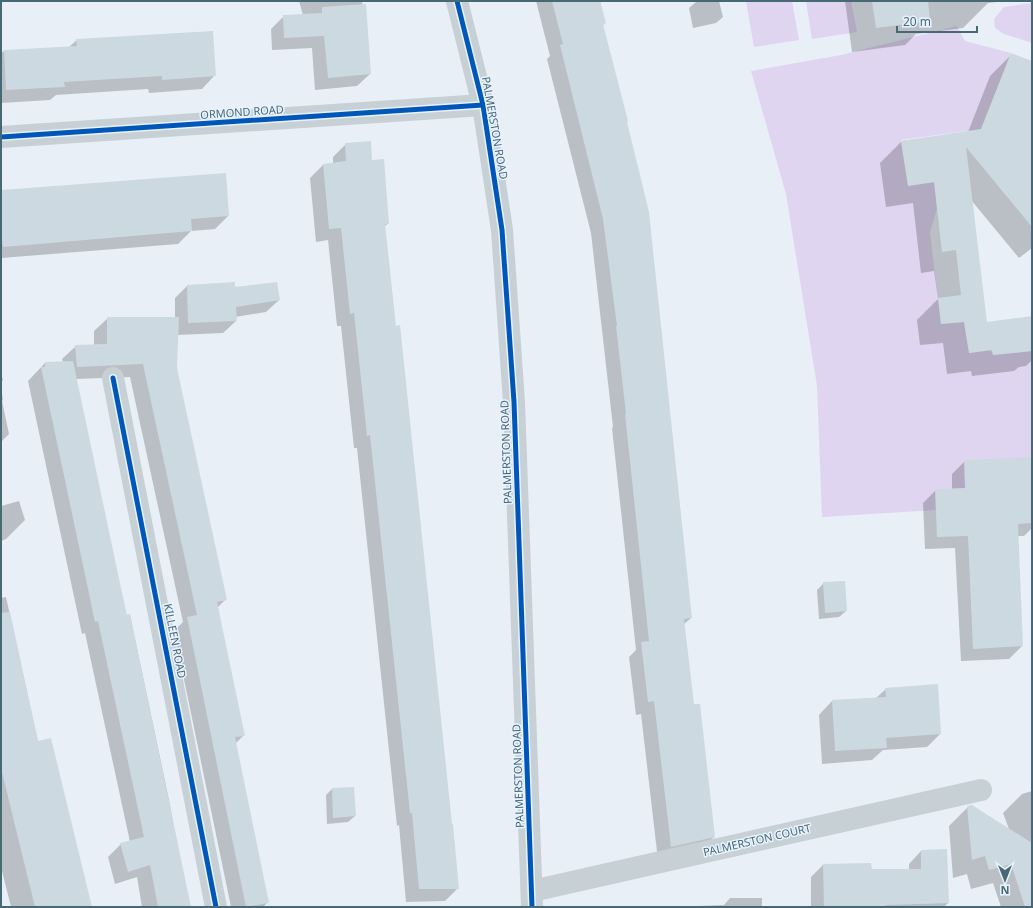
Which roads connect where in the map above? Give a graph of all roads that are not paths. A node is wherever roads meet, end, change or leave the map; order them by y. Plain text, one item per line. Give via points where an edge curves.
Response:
1 (457, 1) edge
2 (483, 106) junction
3 (1, 137) edge
4 (113, 378) dead end
5 (981, 790) dead end
6 (532, 899) edge
7 (216, 907) edge

1 - 2 street, PALMERSTON ROAD
2 - 3 street, ORMOND ROAD
2 - 6 street, PALMERSTON ROAD via 502,230 514,402
4 - 7 street, KILLEEN ROAD
5 - 6 street, PALMERSTON COURT

